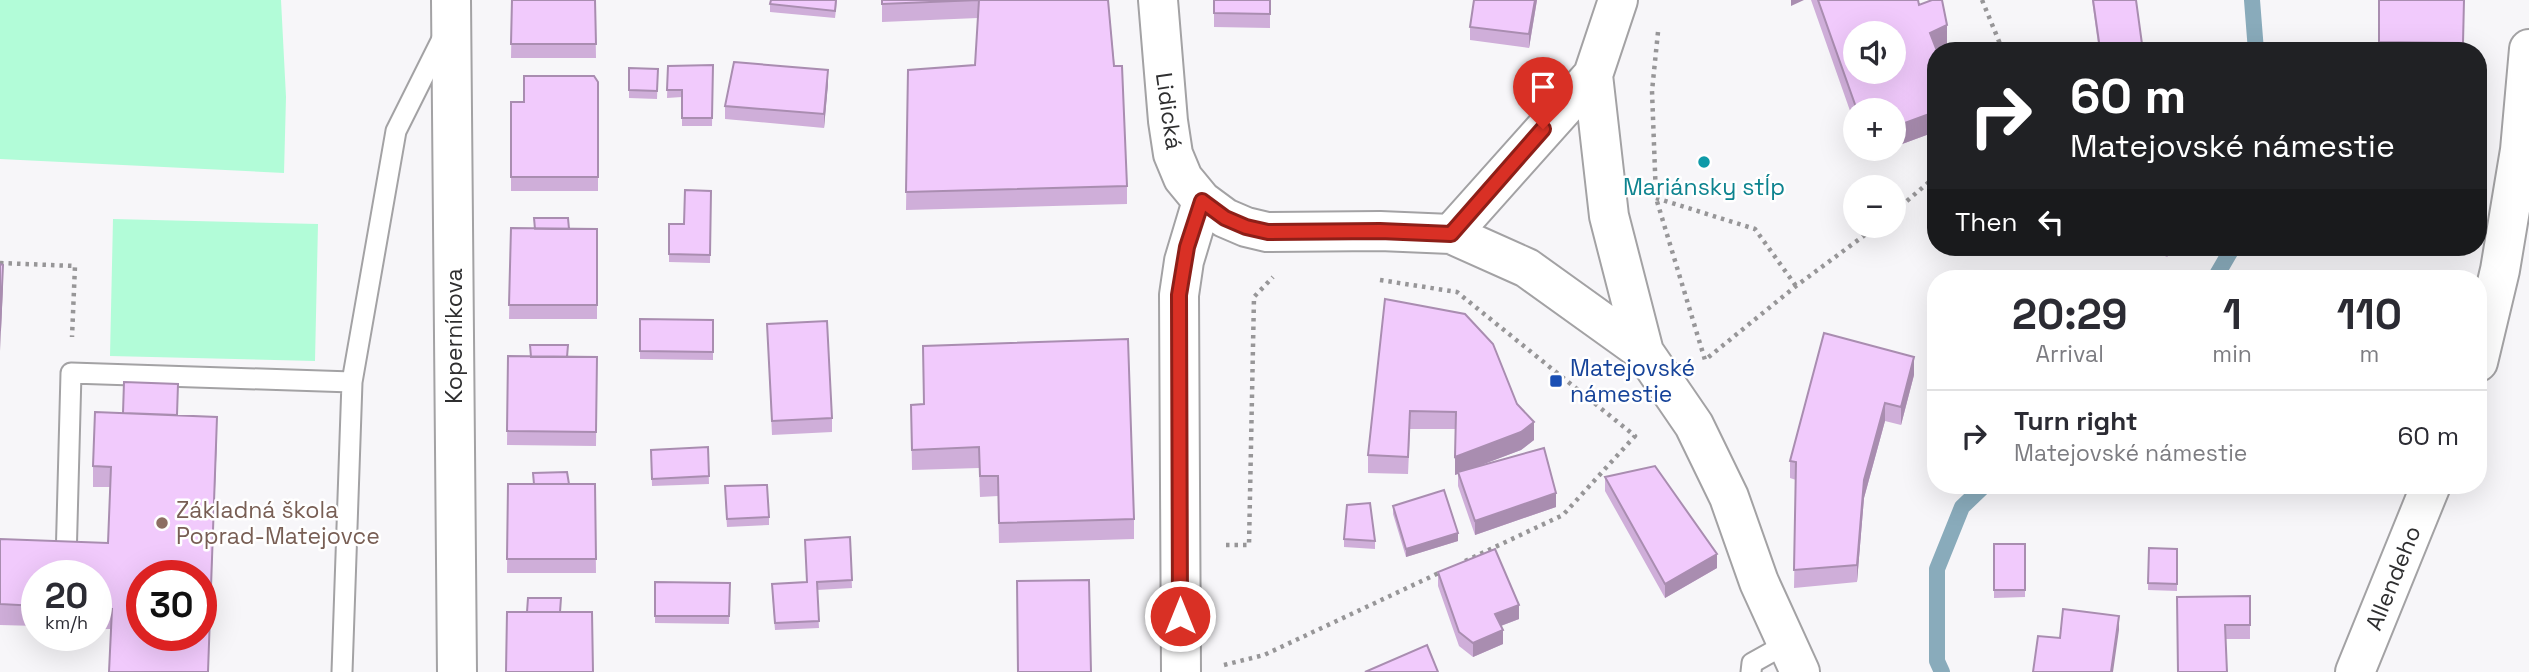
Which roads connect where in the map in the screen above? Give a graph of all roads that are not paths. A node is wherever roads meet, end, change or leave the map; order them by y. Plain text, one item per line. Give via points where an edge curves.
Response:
1 (1158, 0) edge
2 (1618, 0) edge
3 (451, 10) edge
4 (2529, 49) edge
5 (1593, 75) junction
6 (1202, 201) junction
7 (1451, 234) junction
8 (2487, 324) edge
9 (1644, 352) junction
10 (352, 382) junction
11 (2427, 494) edge
12 (66, 560) edge
13 (1793, 658) edge
14 (342, 672) edge
15 (457, 672) edge
16 (1181, 672) edge
17 (1751, 672) edge
18 (2355, 672) edge

1 - 6 street, Lidická via 1173,153 1183,178
2 - 5 street
3 - 10 lane via 396,131
3 - 15 street, Koperníkova
4 - 8 street via 2507,230
5 - 7 street
5 - 9 street via 1608,216
6 - 7 street via 1225,218 1268,232
6 - 16 street via 1186,251 1179,295
7 - 9 street via 1527,268
9 - 13 street via 1694,425 1729,497 1759,582
10 - 12 lane via 71,373
10 - 14 lane
11 - 18 street, Allendeho
13 - 17 lane via 1752,663

